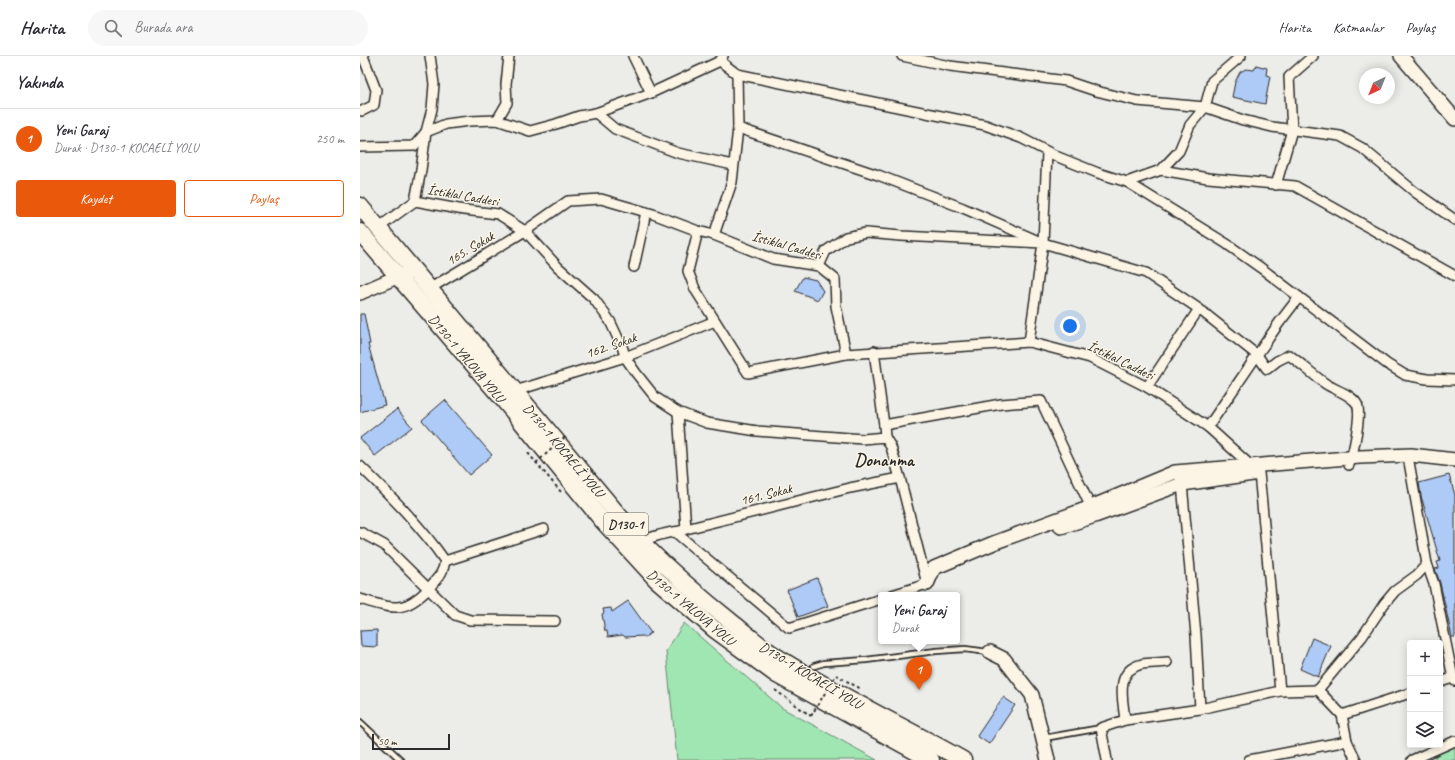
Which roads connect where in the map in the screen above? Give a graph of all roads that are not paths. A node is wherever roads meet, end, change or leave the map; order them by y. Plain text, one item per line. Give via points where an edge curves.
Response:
1 (363, 56) edge
2 (430, 56) edge
3 (509, 56) edge
4 (633, 56) edge
5 (902, 56) edge
6 (1241, 56) edge
7 (1312, 56) edge
8 (1401, 56) edge
9 (722, 58) edge
10 (738, 74) junction
11 (651, 93) junction
12 (1205, 107) junction
13 (362, 111) dead end
14 (596, 113) junction
15 (1455, 119) edge
16 (497, 120) junction
17 (738, 128) junction
18 (1292, 130) junction
19 (426, 132) junction
20 (360, 147) edge
21 (1047, 152) junction
22 (734, 164) junction
23 (1161, 170) junction
24 (1127, 182) junction
25 (1276, 185) junction
26 (415, 201) junction
27 (360, 206) edge
28 (646, 212) junction
29 (1455, 220) edge
30 (378, 228) junction
31 (525, 231) junction
32 (698, 231) junction
33 (360, 232) edge
34 (714, 235) junction
35 (1043, 243) junction
36 (819, 266) junction
37 (634, 267) dead end
38 (406, 273) junction
39 (1455, 276) edge
40 (429, 289) junction
41 (360, 293) edge
42 (1299, 297) junction
43 (1199, 309) junction
44 (715, 320) junction
45 (1029, 342) junction
46 (874, 351) junction
47 (846, 354) junction
48 (1257, 355) junction
49 (625, 357) junction
50 (1455, 380) edge
51 (1147, 387) junction
52 (515, 391) junction
53 (678, 412) junction
54 (884, 425) junction
55 (1208, 427) junction
56 (885, 436) junction
57 (1408, 459) junction
58 (1455, 460) edge
59 (1350, 461) junction
60 (360, 466) edge
61 (1455, 466) edge
62 (1255, 469) junction
63 (1175, 472) junction
64 (900, 478) junction
65 (1182, 484) junction
66 (1093, 511) junction
67 (544, 529) dead end
68 (686, 529) junction
69 (360, 532) edge
70 (675, 532) junction
71 (641, 542) junction
72 (445, 561) junction
73 (1427, 564) junction
74 (927, 584) junction
75 (428, 589) junction
76 (902, 592) edge
77 (360, 599) edge
78 (878, 599) edge
79 (555, 621) dead end
80 (990, 652) joint
81 (1168, 662) dead end
82 (814, 666) dead end
83 (1454, 680) edge
84 (1443, 682) edge
85 (1318, 690) junction
86 (1280, 691) junction
87 (1407, 693) edge
88 (1200, 709) junction
89 (1342, 715) junction
90 (1125, 720) junction
91 (360, 722) edge
92 (1101, 728) junction
93 (1043, 738) junction
94 (1347, 741) junction
95 (1455, 741) edge
96 (401, 760) edge
97 (931, 760) edge
98 (962, 760) edge
99 (1048, 760) edge
100 (1107, 760) edge
101 (1249, 760) edge
102 (1356, 760) edge
103 (1412, 760) edge

1 - 13 street via 376,90 374,105
2 - 19 street via 434,84 432,109
3 - 16 street via 507,103
4 - 11 street
5 - 12 street via 950,66 1066,81 1138,101
6 - 12 street via 1212,81
7 - 18 street via 1289,77
8 - 15 street
9 - 10 street
9 - 11 street
10 - 17 street
10 - 21 street via 985,125 1021,138
11 - 14 street
12 - 18 street via 1243,120
12 - 23 street via 1190,125 1178,152
14 - 16 street via 530,131
14 - 22 street via 615,129 678,153
16 - 19 street via 469,120 446,124
17 - 22 street
17 - 35 street via 878,175
18 - 25 street
18 - 29 street via 1340,136 1362,148 1415,192
19 - 20 street via 414,146
19 - 26 street via 422,170
21 - 24 street
21 - 35 street
22 - 34 street via 732,182
23 - 24 street
23 - 25 street
24 - 42 street via 1227,244
25 - 39 street via 1295,186
26 - 30 street, İstiklal Caddesi
26 - 31 street, İstiklal Caddesi via 498,214
27 - 30 highway, D130-1 KOCAELİ YOLU / D130-1
28 - 31 street, İstiklal Caddesi via 601,198 568,201
28 - 32 street, İstiklal Caddesi
28 - 37 street
30 - 38 highway, D130-1 KOCAELİ YOLU / D130-1
31 - 40 street, 165. Sokak
31 - 49 street via 558,267 594,299 610,321
32 - 34 street, İstiklal Caddesi
32 - 44 street via 688,272 695,289
33 - 38 highway, D130-1 YALOVA YOLU / D130-1
34 - 36 street, İstiklal Caddesi via 773,259
35 - 36 street via 866,233 846,236 826,251
35 - 43 street via 1146,273
35 - 45 street
36 - 47 street, İstiklal Caddesi via 834,279 836,306
38 - 40 highway, D130-1 KOCAELİ YOLU / D130-1
38 - 41 street
38 - 97 highway, D130-1 YALOVA YOLU / D130-1 via 502,398 602,520 657,580 714,629 777,675
40 - 52 highway, D130-1 KOCAELİ YOLU / D130-1
42 - 48 street
42 - 50 street via 1405,375
43 - 48 street
43 - 51 street
44 - 47 street via 748,373
44 - 49 street, 162. Sokak
45 - 46 street, İstiklal Caddesi
45 - 51 street, İstiklal Caddesi via 1090,358
46 - 47 street, İstiklal Caddesi
46 - 54 street
48 - 55 street
48 - 59 street via 1267,369 1289,355 1325,384 1358,405 1355,445
49 - 52 street, 162. Sokak
49 - 53 street via 656,397
51 - 55 street, İstiklal Caddesi
52 - 71 highway, D130-1 KOCAELİ YOLU / D130-1
53 - 56 street via 707,423 757,430 863,439
53 - 68 street
54 - 56 street
54 - 66 street via 1000,404 1041,401
55 - 62 street, İstiklal Caddesi
56 - 64 street
57 - 58 street
57 - 59 street
57 - 61 street
57 - 73 street
59 - 62 street via 1299,468
60 - 72 street via 432,542
62 - 63 street
62 - 65 street
62 - 86 street
63 - 65 street
63 - 66 street
64 - 68 street, 161. Sokak
64 - 74 street
65 - 66 street
65 - 88 street
66 - 74 street via 933,574
67 - 72 street
68 - 70 street, 161. Sokak
69 - 75 street via 384,545
70 - 71 street, 161. Sokak via 647,538
70 - 78 street via 789,628
71 - 98 highway, D130-1 KOCAELİ YOLU / D130-1 via 668,570 702,599 777,657
72 - 75 street via 444,572
73 - 83 street via 1434,584
73 - 85 street via 1395,591 1362,637
74 - 76 street
75 - 77 street via 411,604 400,607
75 - 79 street via 455,615 470,620
80 - 82 lane via 965,648
80 - 93 street via 1004,659 1032,695
81 - 90 street via 1141,664 1128,671 1122,683
83 - 84 street
85 - 86 street
85 - 89 street
86 - 88 street
87 - 89 street
88 - 90 street
89 - 94 street
90 - 92 street
91 - 96 lane
92 - 93 lane
92 - 100 street
93 - 99 street
94 - 101 street
94 - 102 street
95 - 103 street

